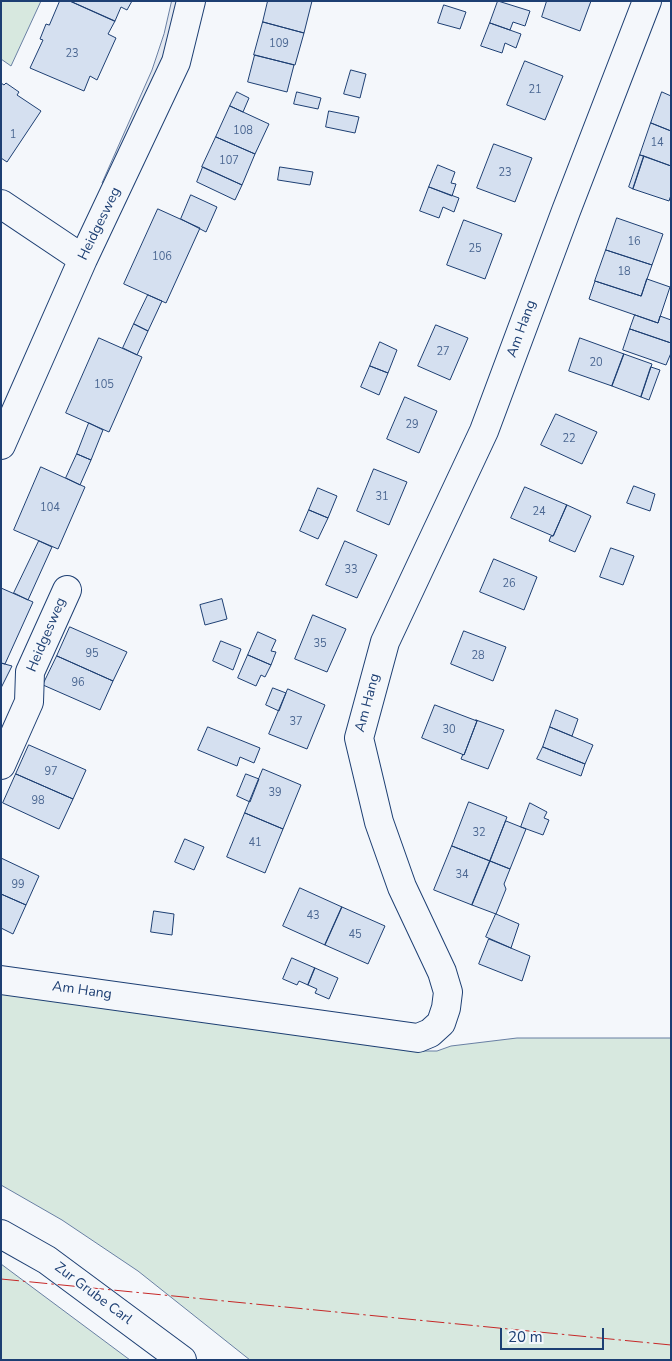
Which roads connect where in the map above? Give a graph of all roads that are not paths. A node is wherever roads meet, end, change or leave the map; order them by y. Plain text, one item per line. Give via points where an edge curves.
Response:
1 (191, 1) edge
2 (647, 1) edge
3 (1, 204) edge
4 (83, 259) junction
5 (1, 445) edge
6 (66, 590) dead end
7 (1, 765) edge
8 (1, 980) edge
9 (1, 1234) edge
10 (182, 1360) edge

1 - 4 street, Heidgesweg via 176,62
2 - 8 street, Am Hang via 484,431 385,642 359,738 379,822 399,878 448,992 441,1022 430,1033 418,1038
3 - 4 street
4 - 5 street, Heidgesweg
6 - 7 street, Heidgesweg via 30,672 29,702
9 - 10 street, Zur Grube Carl via 47,1260

